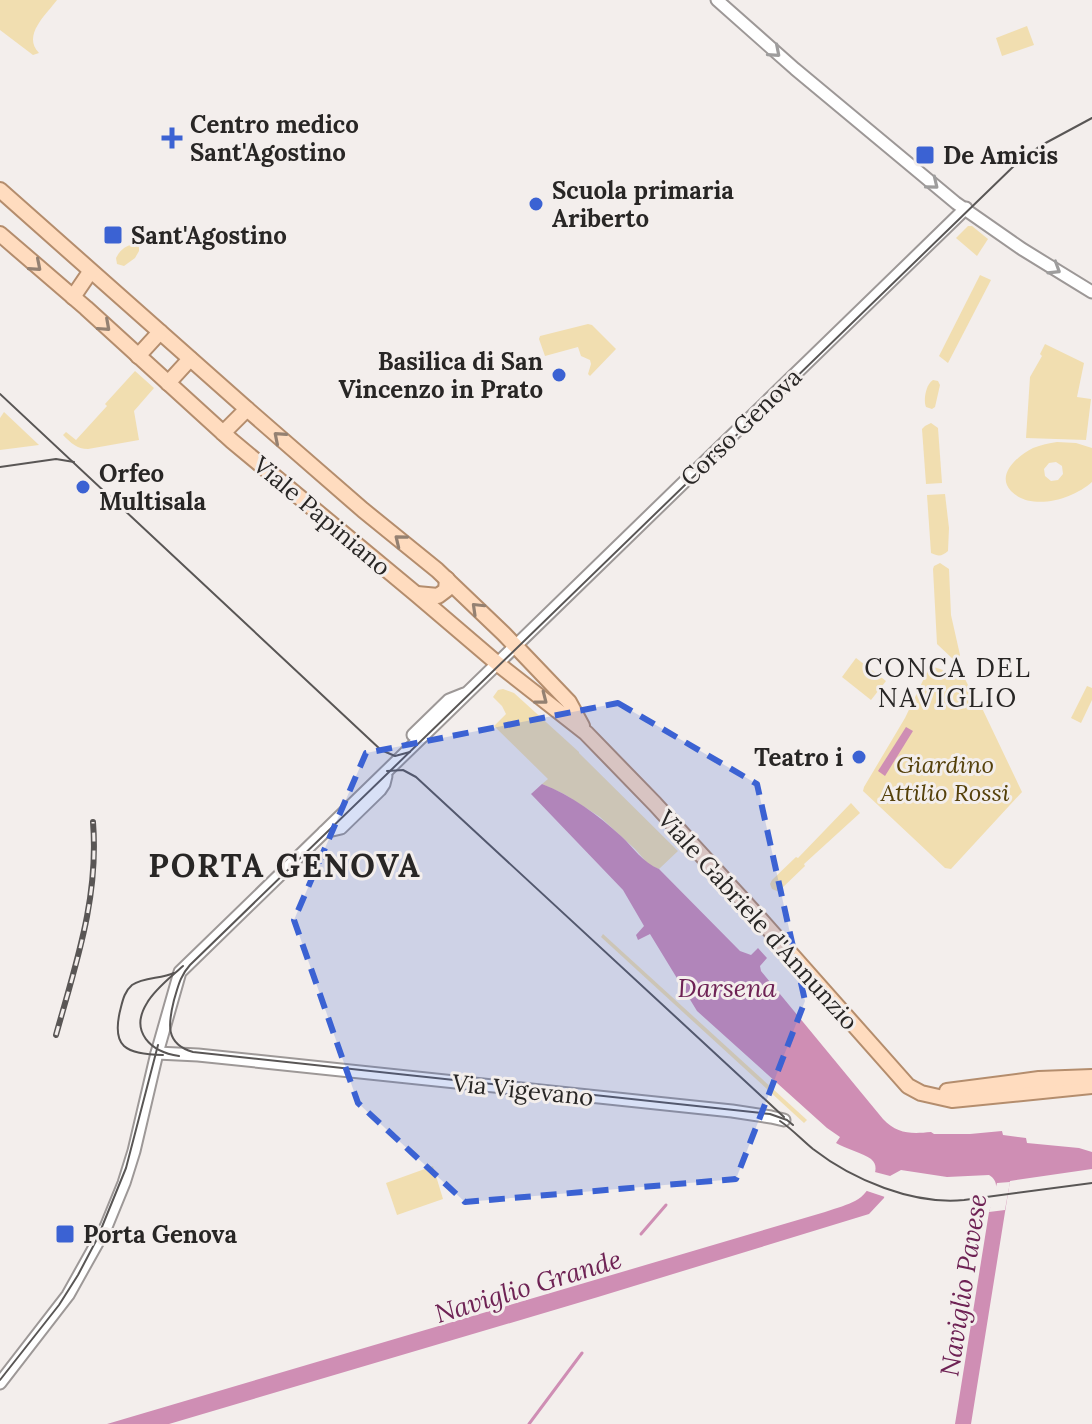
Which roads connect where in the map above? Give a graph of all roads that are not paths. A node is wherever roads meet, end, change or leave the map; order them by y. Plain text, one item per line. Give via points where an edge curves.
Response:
1 (717, 0) edge
2 (0, 190) edge
3 (961, 206) junction
4 (0, 234) edge
5 (90, 272) junction
6 (1092, 292) edge
7 (73, 297) junction
8 (160, 332) junction
9 (138, 356) junction
10 (190, 359) junction
11 (168, 383) junction
12 (247, 409) junction
13 (223, 433) junction
14 (442, 575) junction
15 (419, 596) junction
16 (516, 647) junction
17 (498, 664) junction
18 (586, 733) junction
19 (157, 1053) junction
20 (1092, 1077) edge
21 (1064, 1084) junction
22 (1092, 1086) edge
23 (784, 1120) dead end
24 (0, 1383) edge

1 -> 3 street
2 - 5 main road, Viale Papiniano
3 -> 6 street
3 - 16 street, Corso Genova via 943,232
4 -> 7 main road, Viale Papiniano
5 - 7 main road
5 - 8 main road, Viale Papiniano
7 -> 9 main road, Viale Papiniano
8 - 9 main road
8 - 10 main road, Viale Papiniano
9 - 11 main road, Viale Papiniano
10 - 11 main road
10 - 12 main road, Viale Papiniano
11 - 13 main road, Viale Papiniano
12 - 13 main road
14 -> 12 main road, Viale Papiniano
13 - 15 main road, Viale Papiniano
14 - 15 main road via 446,590 438,596
16 -> 14 main road, Viale Papiniano
15 - 17 main road, Viale Papiniano
16 - 17 street, Corso Genova
16 - 18 main road, Viale Papiniano via 569,702
17 -> 18 main road, Viale Papiniano
17 - 19 street, Corso Genova via 469,692 449,700 411,738 408,751 380,790 341,828 324,832 180,972
18 - 21 main road, Viale Gabriele d'Annunzio via 914,1090 952,1100
19 - 23 street, Via Vigevano via 186,1054 194,1048 246,1053 262,1063
19 - 24 street via 128,1170 99,1241 56,1313
20 - 21 main road
21 - 22 main road

